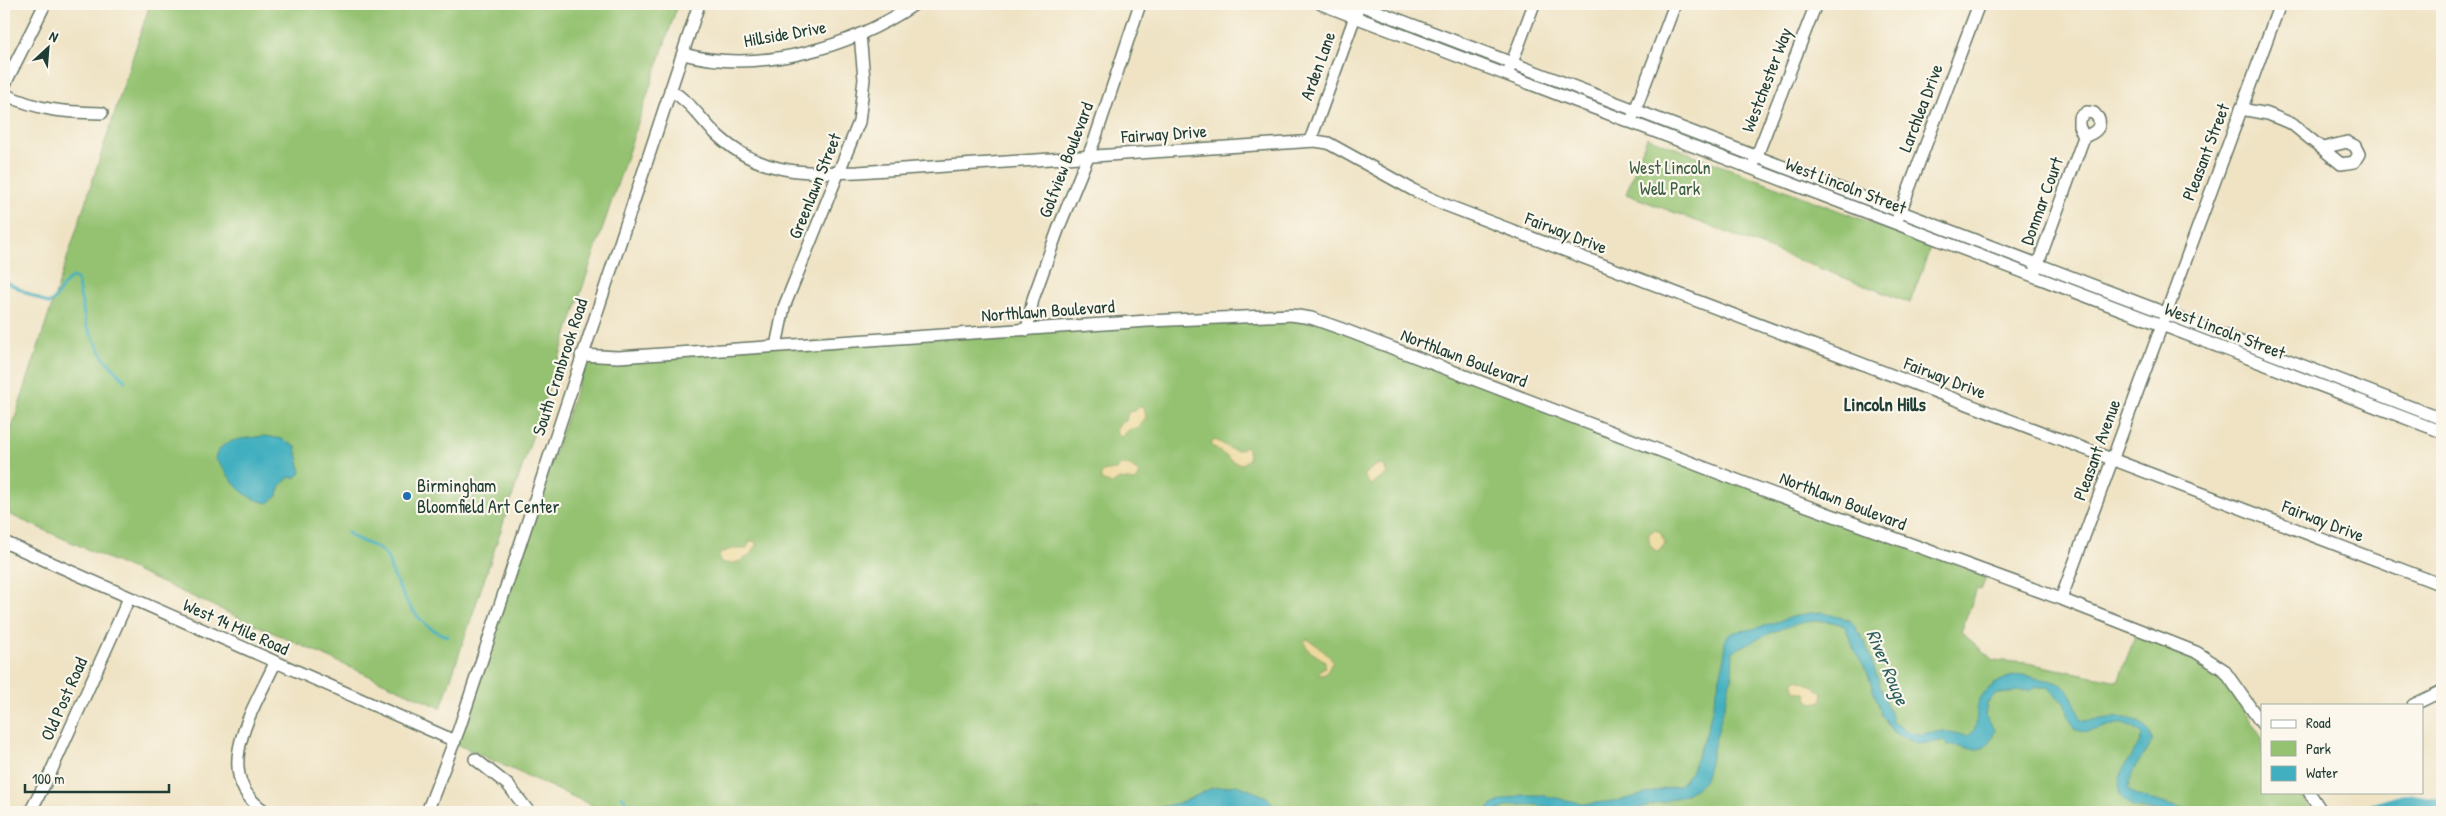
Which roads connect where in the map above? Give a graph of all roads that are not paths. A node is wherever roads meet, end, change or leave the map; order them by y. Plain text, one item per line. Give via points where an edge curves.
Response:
1 (45, 4) edge
2 (699, 4) edge
3 (915, 4) edge
4 (1140, 4) edge
5 (1321, 4) edge
6 (1359, 4) edge
7 (1534, 4) edge
8 (1675, 4) edge
9 (1816, 4) edge
10 (1978, 4) edge
11 (2280, 4) edge
12 (1392, 11) junction
13 (1355, 17) junction
14 (1385, 28) junction
15 (860, 34) junction
16 (682, 54) junction
17 (1512, 62) junction
18 (1507, 75) junction
19 (4, 86) edge
20 (670, 90) junction
21 (4, 94) edge
22 (2241, 109) junction
23 (1636, 110) junction
24 (102, 114) dead end
25 (1631, 123) junction
26 (2084, 137) dead end
27 (1310, 141) junction
28 (2323, 148) dead end
29 (1088, 156) junction
30 (1757, 156) junction
31 (1752, 169) junction
32 (840, 172) junction
33 (1900, 211) junction
34 (1895, 224) junction
35 (2038, 264) junction
36 (2033, 276) junction
37 (2166, 313) junction
38 (2161, 326) junction
39 (1027, 330) junction
40 (776, 346) junction
41 (581, 355) junction
42 (2365, 389) junction
43 (2360, 400) junction
44 (2442, 419) edge
45 (2442, 432) edge
46 (2112, 460) junction
47 (4, 542) edge
48 (2442, 585) edge
49 (129, 598) junction
50 (2061, 599) junction
51 (276, 663) junction
52 (2442, 691) edge
53 (2415, 704) edge
54 (2261, 723) edge
55 (455, 741) junction
56 (475, 759) dead end
57 (2310, 794) edge
58 (2320, 809) edge
59 (30, 812) edge
60 (266, 812) edge
61 (427, 812) edge
62 (530, 812) edge

1 - 19 street
2 - 16 street, South Cranbrook Road
3 - 15 street, Hillside Drive
4 - 29 street, Golfview Boulevard
5 - 13 street, West Lincoln Street
6 - 12 street, West Lincoln Street
6 - 13 street, Arden Lane
7 - 17 street
8 - 23 street
9 - 30 street, Westchester Way
10 - 33 street, Larchlea Drive
11 - 22 street, Pleasant Street
12 - 14 street
12 - 17 street, West Lincoln Street
13 - 14 street, West Lincoln Street
13 - 27 street, Arden Lane
14 - 18 street, West Lincoln Street
15 - 16 street, Hillside Drive via 823,47 756,60 720,61
15 - 32 street, Greenlawn Street via 863,68 861,111
16 - 20 street, South Cranbrook Road
17 - 18 street
17 - 23 street, West Lincoln Street
18 - 25 street, West Lincoln Street
20 - 32 street, Fairway Drive via 686,100 720,137 747,157 787,171
20 - 41 street, South Cranbrook Road
21 - 24 street via 50,111
22 - 28 street via 2286,120
22 - 37 street, Pleasant Street
23 - 25 street
23 - 30 street, West Lincoln Street
25 - 31 street, West Lincoln Street
26 - 35 street, Donmar Court
27 - 29 street, Fairway Drive
27 - 46 street, Fairway Drive via 1335,145 1443,204
29 - 32 street, Fairway Drive
29 - 39 street, Golfview Boulevard via 1033,299
30 - 31 street, Westchester Way
30 - 33 street, West Lincoln Street
31 - 34 street, West Lincoln Street
32 - 40 street, Greenlawn Street via 784,307
33 - 34 street, Larchlea Drive
33 - 35 street, West Lincoln Street
34 - 36 street, West Lincoln Street
35 - 36 street, Donmar Court
35 - 37 street, West Lincoln Street
36 - 38 street, West Lincoln Street
37 - 38 street, Pleasant Avenue
37 - 42 street, West Lincoln Street
38 - 43 street, West Lincoln Street
38 - 46 street, Pleasant Avenue
39 - 40 street, Northlawn Boulevard
39 - 50 street, Northlawn Boulevard via 1245,316 1306,317
40 - 41 street, Northlawn Boulevard via 618,357
41 - 55 street, South Cranbrook Road
42 - 43 street
42 - 44 street, West Lincoln Street
43 - 45 street, West Lincoln Street
46 - 48 street, Fairway Drive
46 - 50 street, Pleasant Avenue
47 - 49 street, West 14 Mile Road
49 - 51 street, West 14 Mile Road
49 - 59 street, Old Post Road
50 - 54 street, Northlawn Boulevard via 2206,656 2224,670
51 - 55 street, West 14 Mile Road
51 - 60 street via 242,735 238,752 238,771 243,787
52 - 53 street
55 - 61 street, South Cranbrook Road
56 - 62 street via 508,785
57 - 58 street

